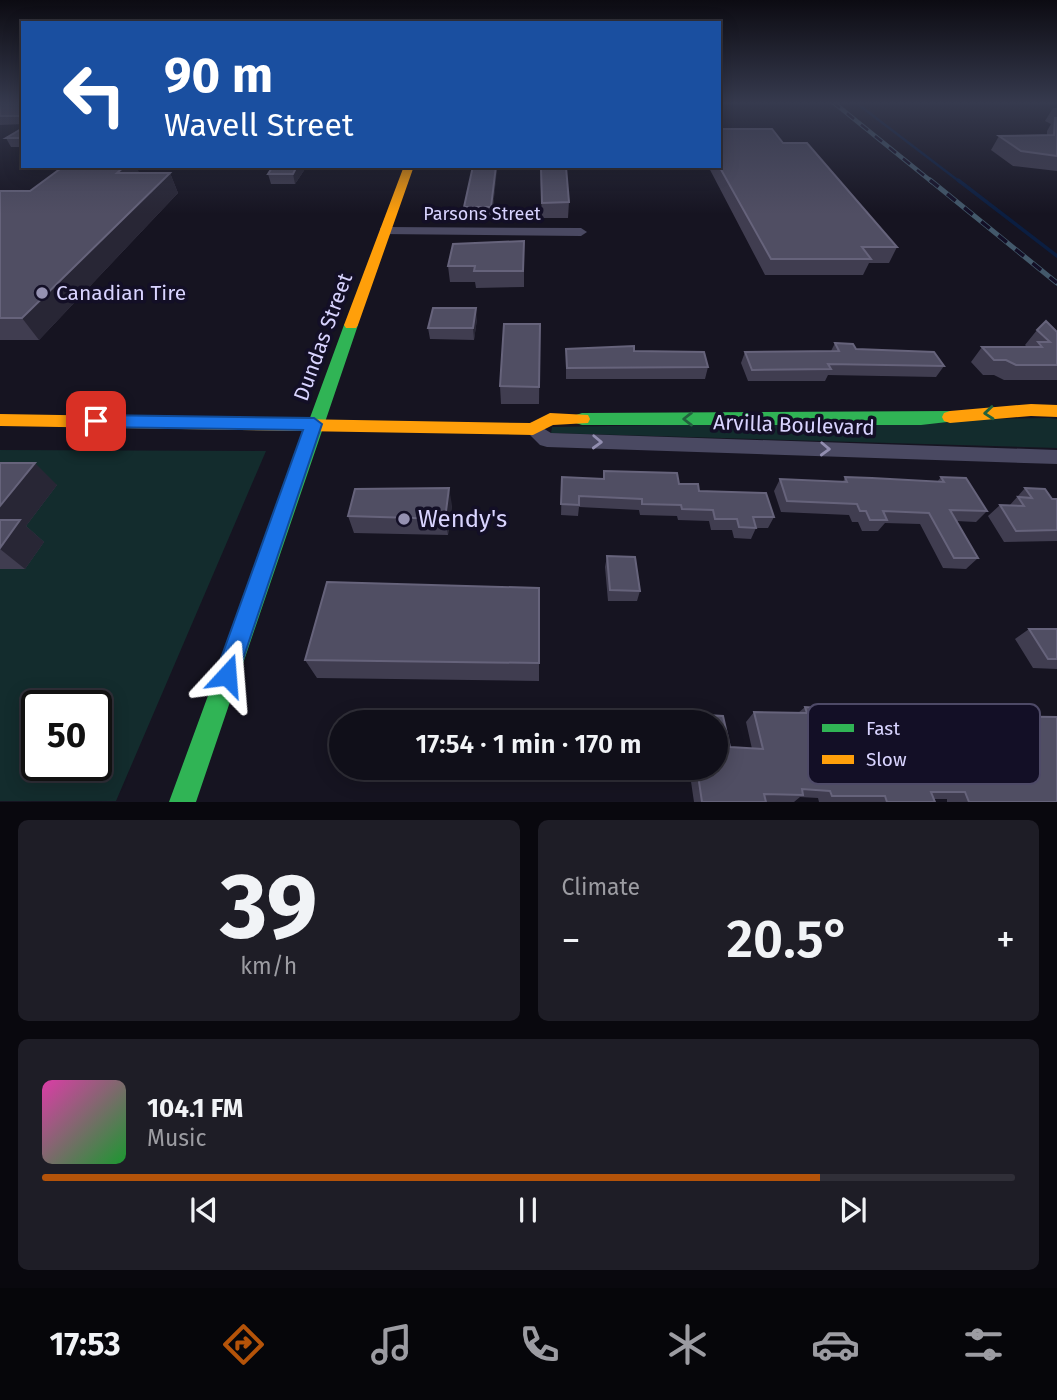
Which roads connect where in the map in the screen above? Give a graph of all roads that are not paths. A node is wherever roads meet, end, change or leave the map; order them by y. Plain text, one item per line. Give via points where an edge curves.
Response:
1 (408, 168) edge
2 (384, 231) junction
3 (581, 232) dead end
4 (1057, 411) edge
5 (0, 420) edge
6 (314, 424) junction
7 (533, 429) junction
8 (1057, 457) edge
9 (182, 802) edge

1 - 2 street, Dundas Street
2 - 3 street, Parsons Street
2 - 6 street, Dundas Street
4 -> 7 street, Arvilla Boulevard via 921,419 550,419
5 - 6 street, Arvilla Boulevard
6 - 7 street, Arvilla Boulevard
6 - 9 street, Dundas Street
7 -> 8 street, Arvilla Boulevard via 547,440

